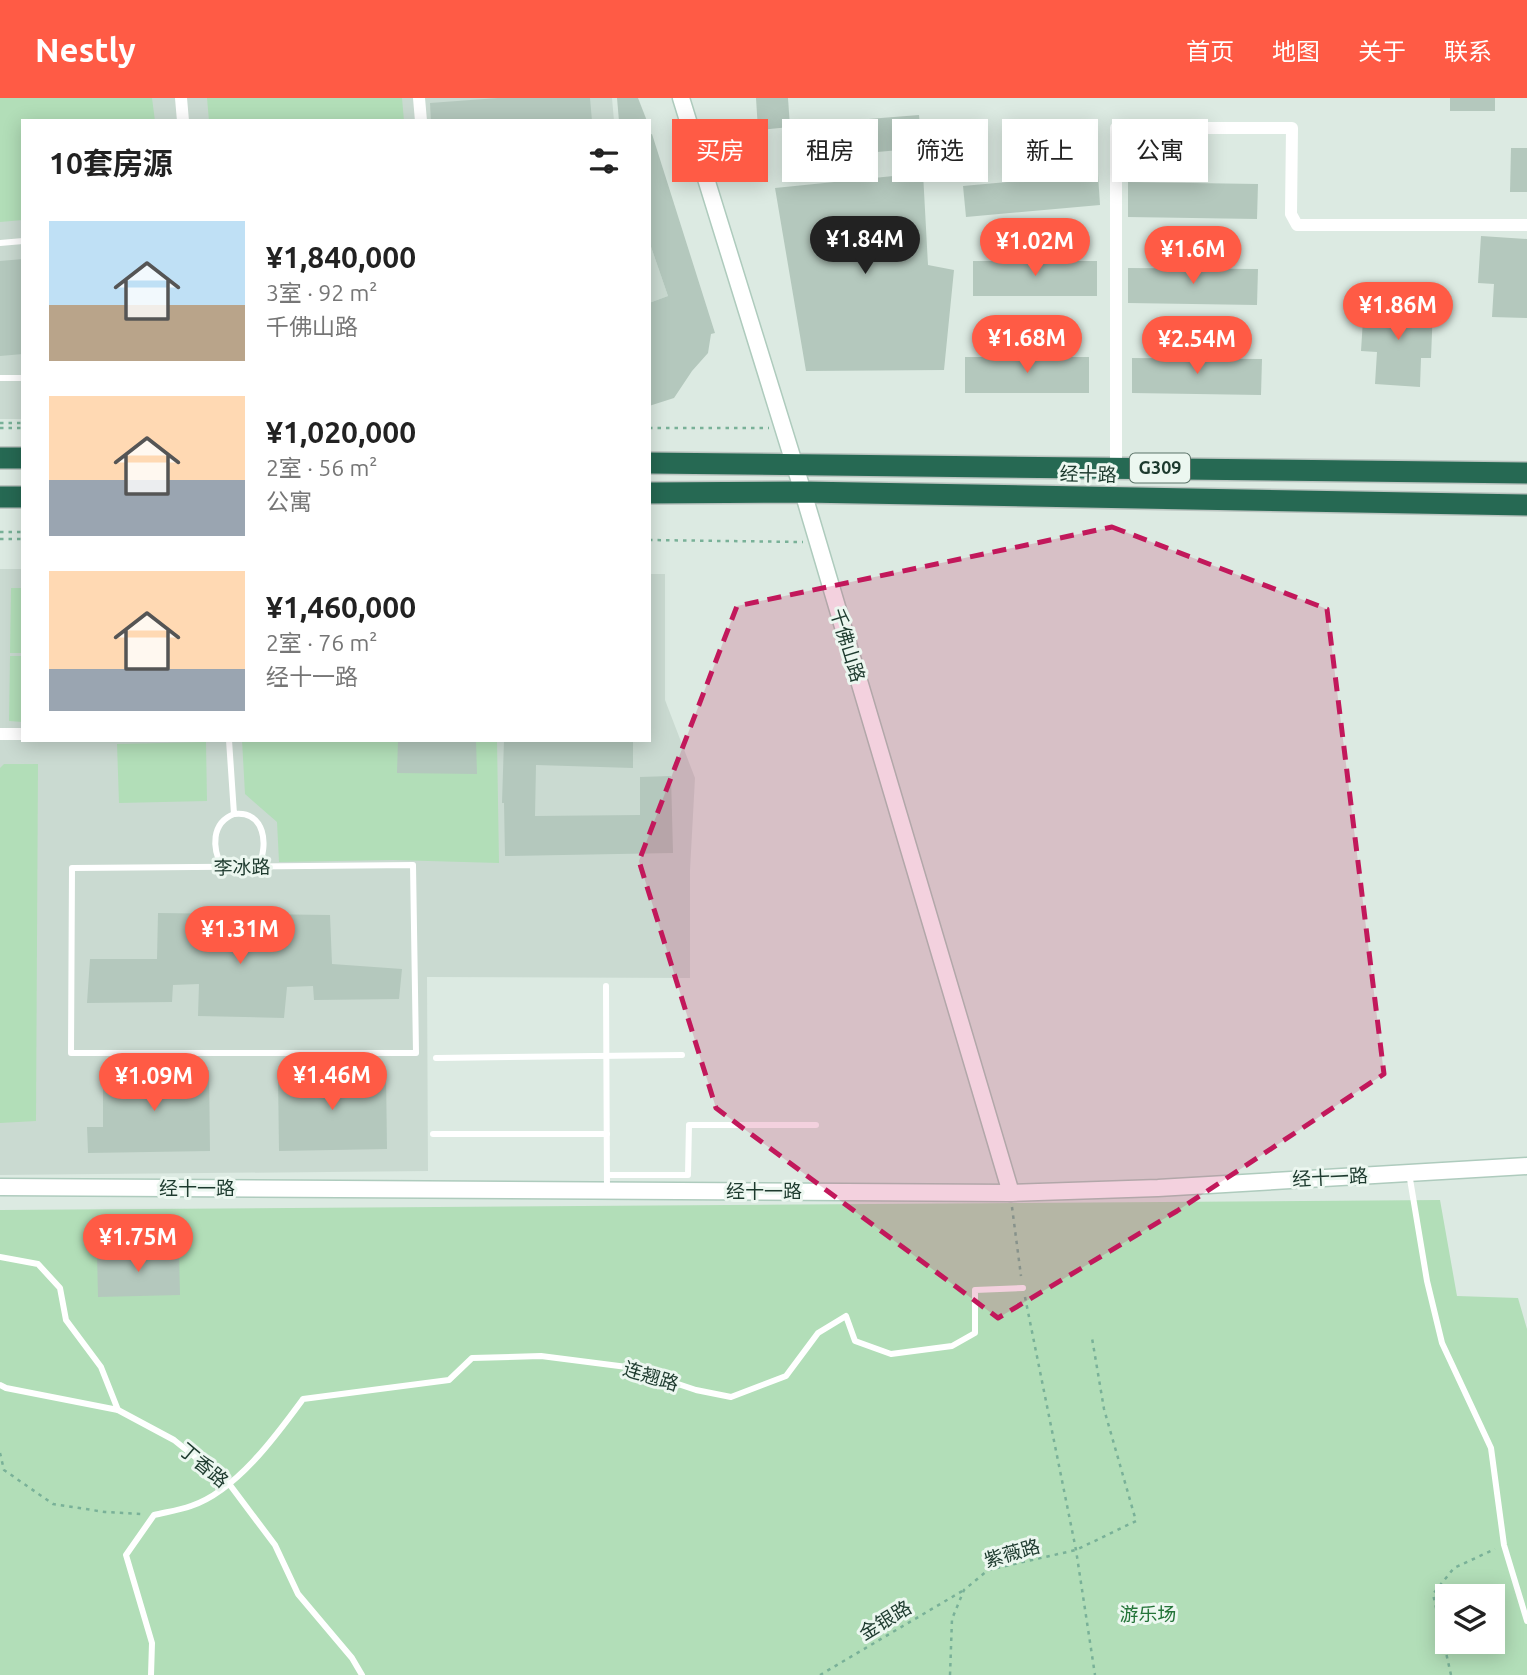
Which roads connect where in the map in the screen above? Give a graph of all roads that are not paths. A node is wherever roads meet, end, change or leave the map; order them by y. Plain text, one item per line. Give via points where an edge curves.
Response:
1 (181, 98) edge
2 (419, 98) edge
3 (681, 98) edge
4 (183, 119) edge
5 (421, 119) edge
6 (1527, 225) edge
7 (21, 241) edge
8 (0, 243) edge
9 (0, 378) edge
10 (21, 378) edge
11 (0, 458) edge
12 (21, 458) edge
13 (651, 463) edge
14 (794, 464) junction
15 (1116, 467) junction
16 (1527, 473) edge
17 (803, 492) junction
18 (651, 493) edge
19 (0, 497) edge
20 (21, 497) edge
21 (1527, 505) edge
22 (0, 734) edge
23 (21, 734) edge
24 (229, 742) edge
25 (234, 814) junction
26 (258, 866) junction
27 (222, 867) junction
28 (606, 986) dead end
29 (682, 1055) dead end
30 (607, 1056) junction
31 (436, 1058) dead end
32 (816, 1125) dead end
33 (433, 1134) dead end
34 (607, 1134) junction
35 (1527, 1166) edge
36 (1409, 1172) junction
37 (607, 1183) junction
38 (0, 1187) edge
39 (1011, 1193) junction
40 (0, 1257) edge
41 (1023, 1288) road end
42 (0, 1385) edge
43 (118, 1410) junction
44 (230, 1485) junction
45 (1527, 1622) edge
46 (151, 1675) edge
47 (362, 1675) edge

1 - 4 street
2 - 5 street
3 - 14 street, 千佛山路
6 - 15 street via 1297,225 1291,214 1292,128 1116,128
7 - 8 lane
9 - 10 lane
11 - 12 highway
13 - 14 highway, 经十路 / G309
14 - 15 highway, 经十路 / G309
14 - 17 street, 千佛山路
15 - 16 highway, 经十路 / G309
17 - 18 highway, 经十路 / G309
17 - 21 highway, 经十路 / G309
17 - 39 street, 千佛山路
19 - 20 highway
22 - 23 street
24 - 25 lane
25 - 26 lane via 249,815 263,832 264,856
25 - 27 lane via 221,822 216,833 216,857
26 - 27 lane, 李冰路
26 - 27 lane, 李冰路 via 413,865 416,1053 71,1053 72,868
28 - 30 lane
29 - 30 lane
30 - 31 lane
30 - 34 lane
32 - 37 lane via 689,1125 688,1175
33 - 34 lane
34 - 37 lane
35 - 36 street, 经十一路
36 - 39 street, 经十一路
36 - 45 lane via 1442,1343 1491,1448 1504,1545
37 - 38 street, 经十一路
37 - 39 street, 经十一路
40 - 43 lane via 38,1264 60,1288 66,1320 101,1367
41 - 44 lane, 连翘路 via 975,1290 975,1333 952,1346 891,1354 855,1341 846,1316 818,1333 786,1376 730,1397 627,1367 541,1356 472,1358 449,1380 303,1399
42 - 43 lane, 丁香路
43 - 44 lane, 丁香路 via 174,1440
44 - 46 lane via 193,1506 155,1515 126,1555 152,1643
44 - 47 lane, 丁香路 via 275,1545 298,1594

